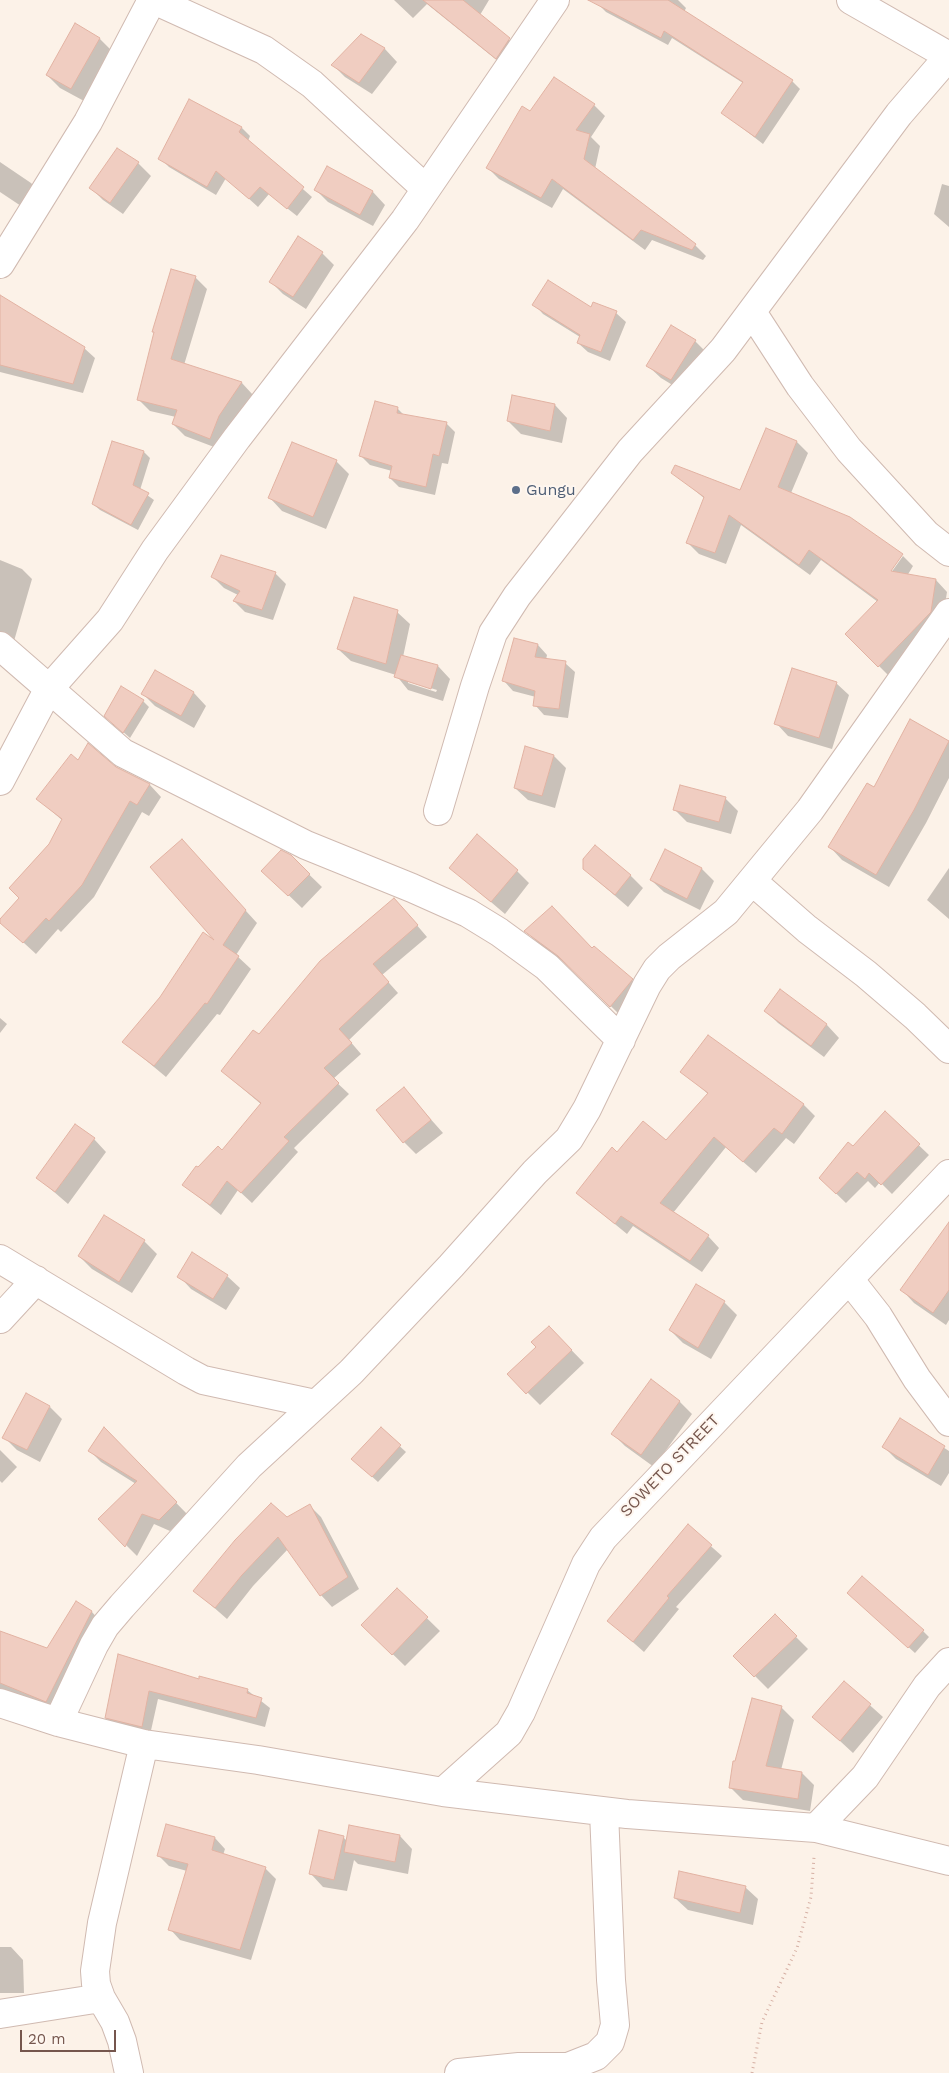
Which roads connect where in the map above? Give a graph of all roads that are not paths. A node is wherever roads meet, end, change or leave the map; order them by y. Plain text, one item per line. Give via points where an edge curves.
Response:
1 (153, 0) edge
2 (555, 0) edge
3 (851, 0) edge
4 (949, 56) edge
5 (426, 189) junction
6 (0, 264) edge
7 (752, 312) junction
8 (949, 552) edge
9 (949, 613) edge
10 (0, 646) edge
11 (48, 690) junction
12 (0, 782) edge
13 (438, 811) dead end
14 (752, 881) junction
15 (620, 1040) junction
16 (949, 1049) edge
17 (949, 1174) edge
18 (0, 1258) edge
19 (36, 1280) junction
20 (849, 1280) junction
21 (0, 1319) edge
22 (315, 1404) junction
23 (949, 1422) edge
24 (949, 1662) edge
25 (0, 1703) edge
26 (58, 1722) junction
27 (144, 1744) junction
28 (443, 1792) junction
29 (604, 1812) junction
30 (816, 1828) junction
31 (949, 1861) edge
32 (101, 1998) junction
33 (0, 2014) edge
34 (129, 2073) edge
35 (459, 2073) edge

1 - 5 street via 264,50 312,84
1 - 6 street via 88,122
2 - 5 street
3 - 4 street
4 - 7 street via 898,114
5 - 11 street via 155,550 110,620
7 - 8 street via 800,386 849,450 926,534
7 - 13 street via 722,350 630,451 507,611 493,634 475,686
9 - 14 street via 810,810
10 - 11 street
11 - 12 street
11 - 15 street via 123,753 306,845 468,913 547,967
14 - 15 street via 726,912 657,969
14 - 16 street via 866,974
15 - 22 street via 569,1139 351,1372
17 - 20 street, SOWETO STREET
18 - 19 street
19 - 21 street
19 - 22 street via 203,1380
20 - 23 street via 878,1316 917,1379
20 - 28 street, SOWETO STREET via 603,1538 586,1564 509,1733
22 - 26 street via 249,1466 105,1626
24 - 30 street via 926,1686 865,1777
25 - 26 street
26 - 27 street
27 - 28 street
27 - 32 street via 102,1923 95,1971
28 - 29 street
29 - 30 street
29 - 35 street via 615,2025 610,2042 596,2056 568,2066
30 - 31 street
32 - 33 street
32 - 34 street via 115,2022

